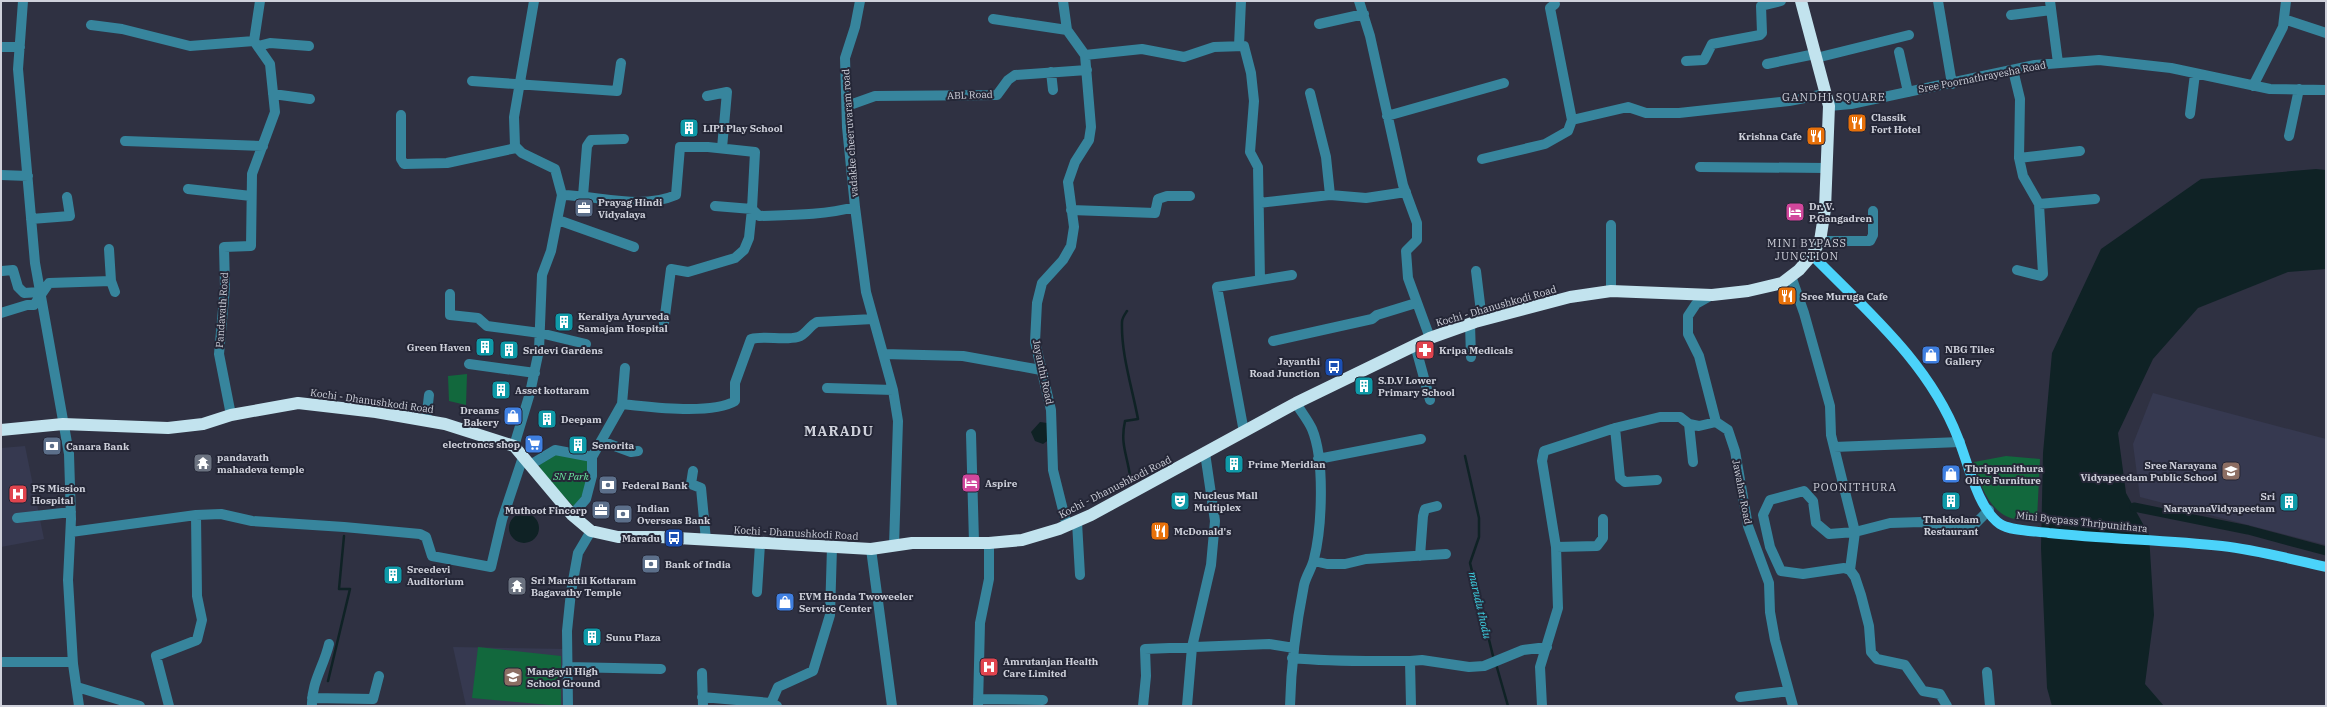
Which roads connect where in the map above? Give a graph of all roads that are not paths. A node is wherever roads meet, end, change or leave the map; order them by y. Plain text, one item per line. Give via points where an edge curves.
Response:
1 (23, 1) edge
2 (260, 1) edge
3 (534, 1) edge
4 (860, 1) edge
5 (1063, 1) edge
6 (1241, 1) edge
7 (1359, 1) edge
8 (1781, 1) edge
9 (1802, 1) edge
10 (1938, 1) edge
11 (2286, 1) edge
12 (1555, 4) dead end
13 (2050, 6) edge
14 (1364, 14) junction
15 (2011, 15) dead end
16 (993, 19) dead end
17 (2284, 19) junction
18 (1319, 24) dead end
19 (91, 25) dead end
20 (1067, 30) junction
21 (2326, 33) edge
22 (1909, 35) dead end
23 (256, 43) junction
24 (309, 46) dead end
25 (1239, 46) junction
26 (1, 47) edge
27 (20, 47) junction
28 (1900, 52) dead end
29 (1085, 55) junction
30 (1816, 56) junction
31 (1686, 61) dead end
32 (621, 63) dead end
33 (2058, 63) junction
34 (1767, 64) dead end
35 (1087, 70) junction
36 (2013, 70) junction
37 (1051, 72) junction
38 (2195, 74) junction
39 (472, 81) dead end
40 (1504, 83) dead end
41 (521, 84) junction
42 (1952, 84) junction
43 (2253, 86) junction
44 (1053, 90) dead end
45 (2300, 90) junction
46 (2326, 90) edge
47 (1908, 92) junction
48 (1310, 93) dead end
49 (273, 94) junction
50 (1825, 94) junction
51 (707, 96) dead end
52 (310, 99) dead end
53 (847, 106) junction
54 (1829, 106) junction
55 (2190, 114) dead end
56 (401, 115) dead end
57 (1387, 116) junction
58 (1572, 120) junction
59 (2289, 136) dead end
60 (624, 139) dead end
61 (125, 141) dead end
62 (263, 146) junction
63 (516, 148) junction
64 (722, 148) junction
65 (2080, 151) dead end
66 (2019, 158) junction
67 (1482, 159) dead end
68 (1700, 167) dead end
69 (1826, 168) junction
70 (1, 175) edge
71 (28, 176) junction
72 (188, 189) dead end
73 (1406, 192) junction
74 (1330, 194) junction
75 (562, 195) junction
76 (251, 196) junction
77 (584, 196) junction
78 (1190, 196) dead end
79 (67, 197) dead end
80 (2095, 199) dead end
81 (1259, 203) junction
82 (2039, 204) junction
83 (715, 206) dead end
84 (855, 207) junction
85 (752, 209) junction
86 (1071, 210) junction
87 (1874, 211) dead end
88 (31, 219) junction
89 (558, 220) junction
90 (1611, 224) dead end
91 (1820, 241) junction
92 (634, 247) dead end
93 (108, 249) dead end
94 (1812, 255) junction
95 (2, 270) edge
96 (2017, 270) dead end
97 (1476, 271) dead end
98 (1292, 275) dead end
99 (1791, 276) junction
100 (1260, 280) junction
101 (111, 281) junction
102 (1611, 291) junction
103 (115, 292) dead end
104 (40, 294) junction
105 (450, 294) dead end
106 (1712, 295) junction
107 (1416, 303) junction
108 (1, 313) edge
109 (873, 319) junction
110 (1482, 320) junction
111 (664, 323) dead end
112 (1470, 324) junction
113 (540, 333) junction
114 (1430, 338) junction
115 (1273, 341) dead end
116 (586, 344) dead end
117 (1415, 345) junction
118 (883, 354) junction
119 (1471, 357) dead end
120 (469, 364) dead end
121 (625, 368) dead end
122 (1041, 370) junction
123 (535, 373) junction
124 (827, 388) dead end
125 (893, 390) junction
126 (429, 395) dead end
127 (1430, 400) dead end
128 (1296, 403) junction
129 (622, 404) junction
130 (231, 415) junction
131 (426, 421) junction
132 (1716, 422) junction
133 (63, 424) junction
134 (1688, 424) junction
135 (1615, 428) junction
136 (1, 430) edge
137 (1244, 432) junction
138 (971, 434) dead end
139 (1421, 439) dead end
140 (601, 441) junction
141 (1960, 442) junction
142 (514, 446) junction
143 (1834, 447) junction
144 (638, 451) dead end
145 (1205, 453) junction
146 (592, 457) junction
147 (1318, 458) junction
148 (526, 461) junction
149 (1693, 462) dead end
150 (693, 471) dead end
151 (1657, 480) dead end
152 (1437, 506) dead end
153 (1989, 510) junction
154 (71, 512) junction
155 (196, 515) junction
156 (572, 515) junction
157 (17, 518) dead end
158 (1603, 519) dead end
159 (1072, 524) junction
160 (592, 531) junction
161 (71, 532) junction
162 (1855, 532) junction
163 (706, 540) junction
164 (974, 542) junction
165 (989, 543) junction
166 (760, 544) junction
167 (894, 546) junction
168 (832, 547) junction
169 (1556, 547) junction
170 (871, 549) junction
171 (1446, 554) dead end
172 (1420, 556) junction
173 (1314, 561) junction
174 (2326, 567) edge
175 (1850, 570) junction
176 (1080, 575) dead end
177 (757, 592) dead end
178 (329, 644) dead end
179 (1192, 647) junction
180 (1547, 647) junction
181 (1293, 653) junction
182 (3, 662) dead end
183 (73, 662) junction
184 (1410, 662) junction
185 (567, 667) junction
186 (661, 669) dead end
187 (1987, 672) dead end
188 (702, 673) dead end
189 (379, 676) dead end
190 (76, 687) junction
191 (1790, 691) junction
192 (1740, 697) dead end
193 (1043, 700) dead end
194 (312, 702) edge
195 (702, 702) edge
196 (978, 702) edge
197 (775, 705) edge
198 (79, 706) edge
199 (140, 706) edge
200 (169, 706) edge
201 (568, 706) edge
202 (892, 706) edge
203 (1143, 706) edge
204 (1187, 706) edge
205 (1290, 706) edge
206 (1411, 706) edge
207 (1542, 706) edge
208 (1793, 706) edge
209 (1947, 706) edge
210 (1990, 706) edge

1 - 27 street
2 - 23 street
3 - 41 street
4 - 53 street, vadakke cheeruvaram road via 845,58
5 - 20 street
6 - 25 street
7 - 14 street
8 - 31 street via 1761,6 1760,35 1712,44 1704,60
9 - 30 highway, Kochi - Dhanushkodi Road
10 - 42 street
11 - 17 street
12 - 58 street via 1550,8
13 - 15 street
13 - 33 street
14 - 18 street
14 - 57 street
16 - 20 street
17 - 21 street
17 - 43 street via 2283,27
19 - 23 street via 122,29 190,46
20 - 29 street
22 - 30 street
23 - 24 street
23 - 49 street, Pandavath Road via 270,64
25 - 29 street via 1214,47 1184,57 1142,49
25 - 81 street via 1244,46 1251,74 1254,101 1250,152 1258,168
26 - 27 street
27 - 71 street via 18,69
28 - 47 street
29 - 35 street, Jayanthi Road
30 - 34 street
30 - 50 highway, Kochi - Dhanushkodi Road
32 - 41 street via 617,92
33 - 36 street, Sree Poornathrayesha Road
33 - 38 street, Sree Poornathrayesha Road via 2099,60 2126,62
35 - 37 street, ABL Road
35 - 86 street, Jayanthi Road via 1091,114 1088,140 1068,182
36 - 42 street, Sree Poornathrayesha Road
36 - 66 street via 2020,100
37 - 44 street
37 - 53 street, ABL Road via 1016,75 1008,80 996,95 875,96
38 - 43 street, Sree Poornathrayesha Road
38 - 55 street
39 - 41 street
40 - 57 street
41 - 63 street via 514,117
42 - 47 street, Sree Poornathrayesha Road
43 - 45 street, Sree Poornathrayesha Road
45 - 46 street, Sree Poornathrayesha Road
45 - 59 street
47 - 54 street, Sree Poornathrayesha Road
48 - 74 street via 1326,157
49 - 52 street
49 - 62 street, Pandavath Road via 275,112
50 - 54 highway, Kochi - Dhanushkodi Road
50 - 58 street via 1789,101 1679,113 1646,113 1628,107
51 - 64 street via 727,92
53 - 84 street, vadakke cheeruvaram road
54 - 69 highway, Kochi - Dhanushkodi Road
56 - 63 street via 401,159 404,164 448,163
57 - 73 street
58 - 67 street via 1568,131 1545,144
60 - 77 street via 591,140 587,146
61 - 62 street
62 - 76 street, Pandavath Road via 252,174
63 - 75 street via 555,169
64 - 77 street via 680,147 676,195 663,201 640,203
64 - 85 street via 755,152
65 - 66 street
66 - 82 street via 2023,176
68 - 69 street
69 - 91 highway, Kochi - Dhanushkodi Road via 1823,235
70 - 71 street
71 - 88 street
72 - 76 street
73 - 74 street via 1366,198
73 - 107 street via 1417,224 1417,240 1406,251 1408,278
74 - 81 street
75 - 77 street
75 - 89 street
76 - 130 street, Pandavath Road via 251,246 224,247 225,287 219,354
78 - 86 street via 1167,196 1158,199 1155,212
79 - 88 street via 70,216
80 - 82 street
81 - 100 street
82 - 96 street via 2043,276
83 - 85 street
84 - 85 street, vadakke cheeruvaram road via 840,211 759,216
84 - 109 street via 866,292
85 - 111 street via 749,238 744,250 735,258 688,272 671,269
86 - 122 street, Jayanthi Road via 1074,227 1071,246 1063,260 1042,283 1037,302 1035,342
87 - 91 street via 1873,235 1870,241
88 - 104 street
89 - 92 street
89 - 113 street via 542,275
90 - 102 street
91 - 94 highway, Kochi - Dhanushkodi Road
93 - 101 street
94 - 99 highway, Kochi - Dhanushkodi Road
94 - 141 main road, Mini Byepass Thripunithara via 1862,302 1918,367 1933,388
95 - 104 street via 13,270 18,287 24,293
97 - 110 street
98 - 100 street
99 - 106 highway, Kochi - Dhanushkodi Road via 1782,283 1748,291
99 - 143 street via 1830,406
100 - 137 street via 1217,287
101 - 103 street
101 - 104 street via 49,283
102 - 106 highway, Kochi - Dhanushkodi Road
102 - 110 highway, Kochi - Dhanushkodi Road via 1570,297
104 - 108 street via 34,305 27,304
104 - 133 street
105 - 113 street via 450,315 478,318 487,326
106 - 132 street via 1696,304 1688,316 1688,334 1699,356
107 - 114 street
107 - 115 street via 1377,315 1372,319
109 - 118 street
109 - 129 street via 817,322 800,337 790,339 751,339 735,383 735,401 728,405 715,408 668,409
110 - 112 highway, Kochi - Dhanushkodi Road
112 - 114 highway, Kochi - Dhanushkodi Road
112 - 119 street
113 - 116 street
113 - 123 street via 540,350
114 - 117 highway, Kochi - Dhanushkodi Road
117 - 127 street
117 - 128 highway, Kochi - Dhanushkodi Road
118 - 122 street via 963,356
118 - 125 street
120 - 123 street
121 - 129 street
122 - 159 street, Jayanthi Road via 1051,410 1053,470
123 - 142 street
124 - 125 street
125 - 167 street via 898,421
126 - 131 street
128 - 137 highway, Kochi - Dhanushkodi Road
128 - 147 street via 1312,430
129 - 140 street
130 - 131 highway, Kochi - Dhanushkodi Road via 298,403
130 - 133 highway, Kochi - Dhanushkodi Road via 203,424 168,428
131 - 142 highway, Kochi - Dhanushkodi Road via 445,424
132 - 134 street via 1699,426
132 - 191 street, Jawahar Road via 1728,430 1734,451 1748,526 1769,583 1774,640
133 - 136 highway, Kochi - Dhanushkodi Road
133 - 154 street via 69,454
134 - 135 street via 1680,417 1660,417
134 - 149 street
135 - 151 street via 1620,478 1625,482
135 - 169 street via 1544,451 1542,461
137 - 145 highway, Kochi - Dhanushkodi Road
138 - 164 street
139 - 147 street
140 - 144 street via 631,452
140 - 146 street
141 - 143 street
141 - 153 main road, Mini Byepass Thripunithara via 1980,500
142 - 148 highway, Kochi - Dhanushkodi Road
143 - 162 street
145 - 159 highway, Kochi - Dhanushkodi Road
145 - 179 street via 1214,521 1210,565
146 - 148 street via 556,450
146 - 156 street via 592,476 586,499
147 - 173 street via 1320,526
148 - 155 street via 502,520 491,567 432,556 426,537 420,534 344,526 252,522 221,514
148 - 156 highway, Kochi - Dhanushkodi Road
150 - 163 street via 691,484 701,488
152 - 172 street via 1425,509
153 - 162 street via 1972,527 1950,528 1920,522 1890,523
153 - 174 main road, Mini Byepass Thripunithara via 2000,524 2021,530 2220,546 2259,551
154 - 157 street
154 - 161 street
155 - 161 street
155 - 200 street via 197,596 202,620 197,640 156,656
156 - 160 highway, Kochi - Dhanushkodi Road
158 - 169 street via 1602,538 1596,546
159 - 165 highway, Kochi - Dhanushkodi Road via 1022,540
159 - 176 street, Jayanthi Road
160 - 163 highway, Kochi - Dhanushkodi Road via 618,537
160 - 185 street via 578,553 568,625
161 - 183 street via 68,580
162 - 175 street
162 - 175 street via 1829,534 1816,523 1813,501 1804,491 1770,500 1763,514 1770,547 1781,571 1803,574 1823,570
163 - 166 highway, Kochi - Dhanushkodi Road
164 - 165 highway, Kochi - Dhanushkodi Road
164 - 167 highway, Kochi - Dhanushkodi Road via 912,543
165 - 196 street via 989,579 980,623
166 - 168 highway, Kochi - Dhanushkodi Road
166 - 177 street
167 - 170 highway, Kochi - Dhanushkodi Road
168 - 170 highway, Kochi - Dhanushkodi Road
168 - 197 street via 830,615 813,671 778,687
169 - 180 street via 1558,608
170 - 202 street
171 - 172 street
172 - 173 street via 1366,559 1345,564
173 - 181 street via 1304,582
175 - 209 street via 1855,577 1869,626 1871,652 1877,659 1904,665 1923,691 1940,694
178 - 194 street via 313,685
179 - 181 street via 1269,644
179 - 203 street via 1145,649
179 - 204 street
180 - 184 street via 1523,650 1484,666 1469,667 1422,660
180 - 207 street via 1540,667
181 - 184 street via 1330,662
181 - 205 street
182 - 183 street
183 - 190 street
184 - 206 street
185 - 186 street
185 - 201 street
187 - 210 street
188 - 195 street
189 - 194 street via 373,699
190 - 198 street
190 - 199 street
191 - 192 street
191 - 208 street, Jawahar Road
193 - 196 street
195 - 197 street

